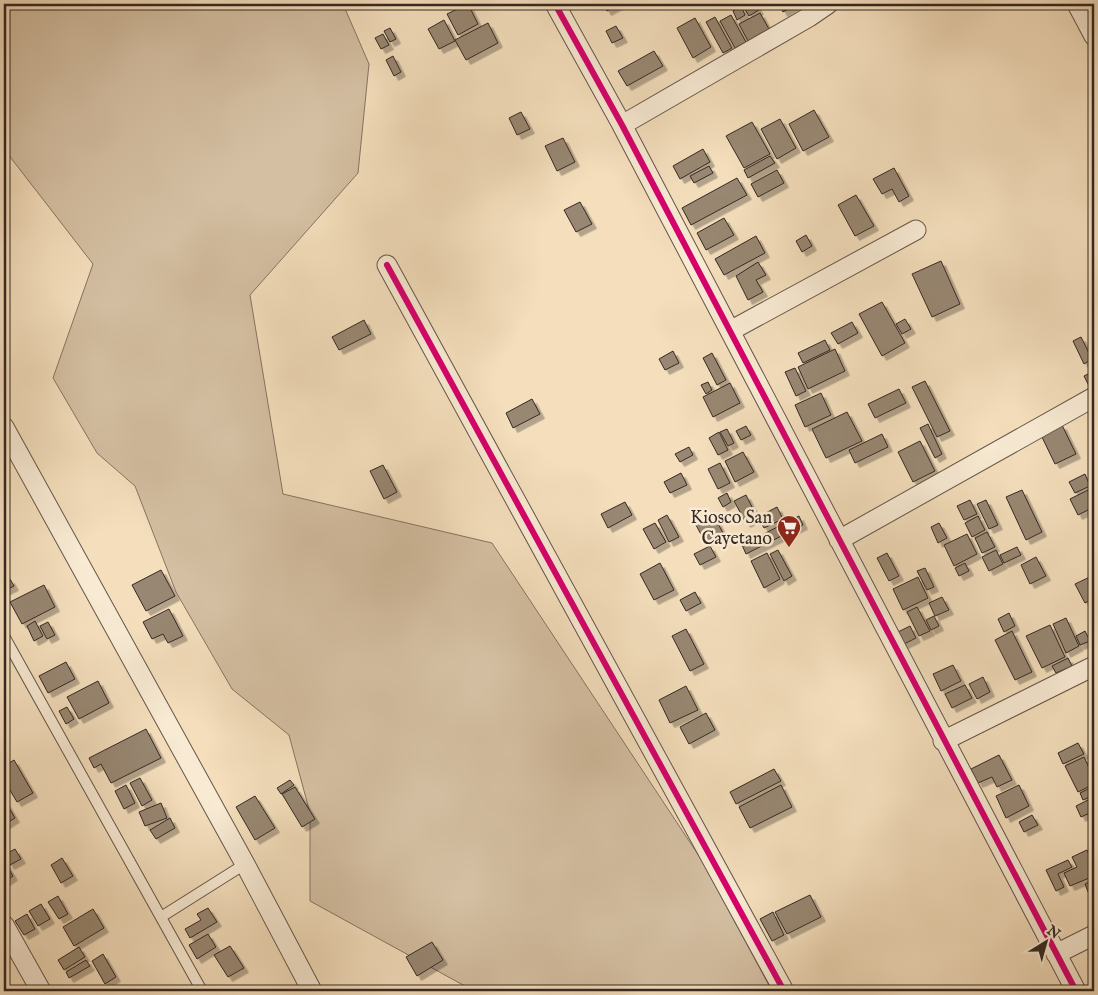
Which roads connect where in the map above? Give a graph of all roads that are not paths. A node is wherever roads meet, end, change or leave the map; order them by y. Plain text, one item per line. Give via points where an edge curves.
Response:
1 (554, 4) edge
2 (828, 4) edge
3 (1077, 4) edge
4 (1094, 36) edge
5 (622, 125) junction
6 (916, 230) dead end
7 (387, 265) dead end
8 (730, 331) junction
9 (1094, 397) edge
10 (4, 427) edge
11 (839, 540) junction
12 (4, 636) edge
13 (1094, 666) edge
14 (943, 741) junction
15 (245, 864) junction
16 (160, 917) junction
17 (4, 925) edge
18 (1094, 934) edge
19 (9, 948) edge
20 (1056, 954) junction
21 (41, 991) edge
22 (202, 991) edge
23 (312, 991) edge
24 (784, 991) edge
25 (1076, 991) edge

1 - 5 street
2 - 5 street
3 - 4 street
5 - 8 street
6 - 8 street
7 - 24 street
8 - 11 street
9 - 11 street
10 - 15 street
11 - 14 street
12 - 16 lane
13 - 14 street
14 - 20 street
15 - 16 lane
15 - 23 street
16 - 22 lane
17 - 19 street
18 - 20 street
19 - 21 street
20 - 25 street

